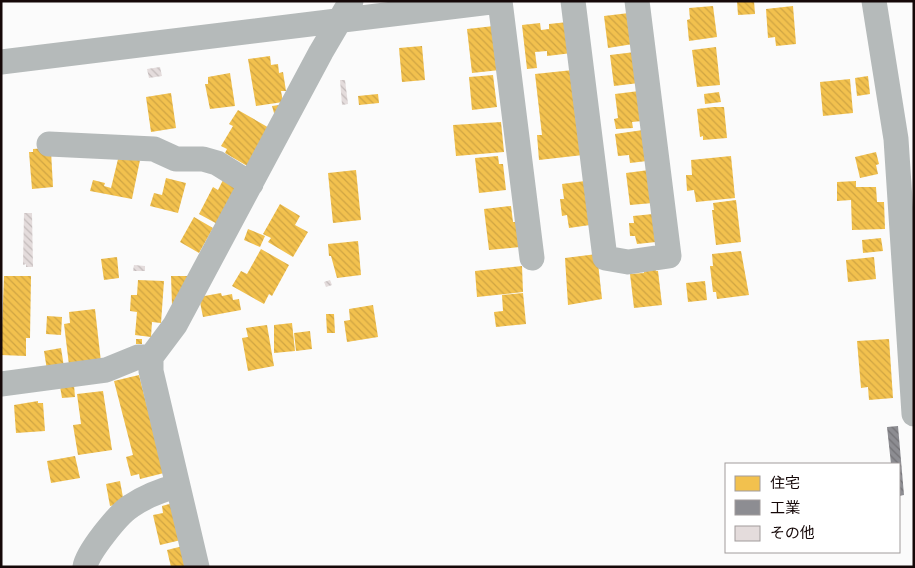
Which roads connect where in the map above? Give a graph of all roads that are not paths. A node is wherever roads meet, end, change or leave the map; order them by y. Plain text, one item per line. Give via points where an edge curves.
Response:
1 (500, 1) edge
2 (573, 1) edge
3 (637, 1) edge
4 (874, 1) edge
5 (346, 10) edge
6 (1, 62) edge
7 (49, 144) dead end
8 (251, 184) junction
9 (532, 258) dead end
10 (150, 357) junction
11 (1, 384) edge
12 (914, 414) edge
13 (177, 486) junction
14 (85, 567) edge
15 (197, 567) edge

1 - 5 street
1 - 9 street
2 - 3 street via 605,258 628,262 669,256
4 - 12 street via 896,139
5 - 6 street
5 - 8 street
7 - 8 street via 154,149 176,159 203,159 217,163
8 - 10 street via 176,325
10 - 11 street via 138,357 106,370
10 - 13 street
13 - 14 street via 129,506 86,558
13 - 15 street

